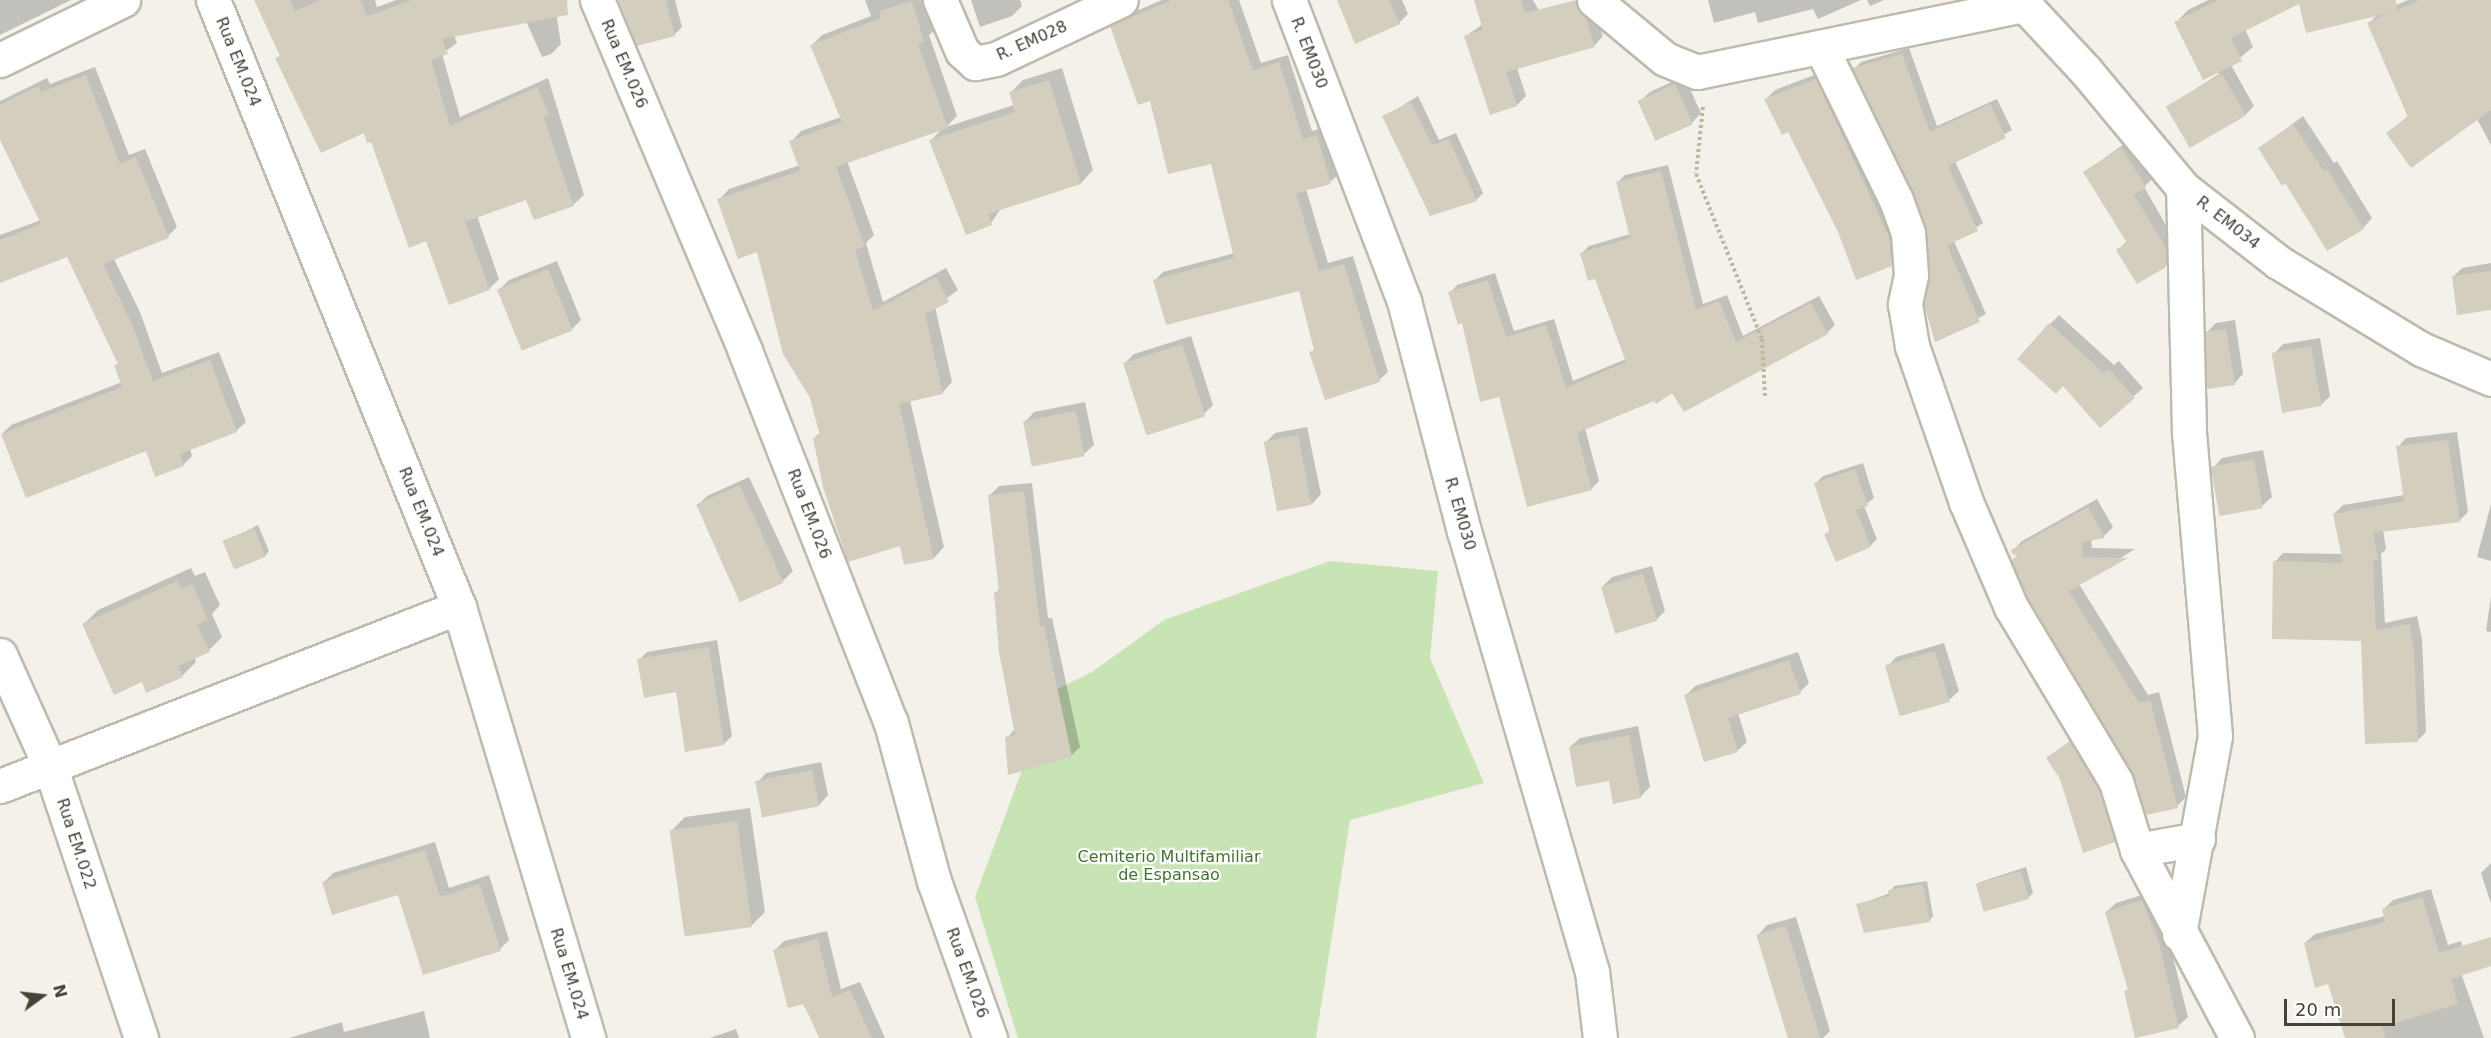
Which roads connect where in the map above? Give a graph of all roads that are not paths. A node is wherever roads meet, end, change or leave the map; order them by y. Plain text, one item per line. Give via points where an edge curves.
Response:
1 (123, 0) edge
2 (213, 0) edge
3 (597, 0) edge
4 (940, 0) edge
5 (1121, 0) edge
6 (1289, 0) edge
7 (1594, 0) edge
8 (2022, 2) edge
9 (1821, 47) junction
10 (0, 60) edge
11 (2183, 188) junction
12 (2491, 379) edge
13 (459, 607) junction
14 (0, 655) edge
15 (50, 766) junction
16 (0, 786) edge
17 (2198, 839) junction
18 (2137, 850) junction
19 (2179, 934) junction
20 (141, 1038) edge
21 (588, 1038) edge
22 (990, 1038) edge
23 (1600, 1038) edge
24 (2237, 1038) edge

1 - 10 street
2 - 13 street, Rua EM.024
3 - 22 street, Rua EM.026 via 745,351 891,723 934,881
4 - 5 street, R. EM028 via 962,51 975,63 996,58
6 - 23 street, R. EM030 via 1404,301 1426,395 1592,971
7 - 9 street via 1665,59 1697,72
8 - 9 street
8 - 11 street, R. EM034 via 2086,71
9 - 18 street via 1896,200 1908,233 1911,275 1905,304 1912,345 1966,502 2011,607 2116,782
11 - 12 street, R. EM034 via 2278,262 2421,349
11 - 17 street via 2189,430 2215,736
13 - 15 street
13 - 21 street, Rua EM.024
14 - 15 street, Rua EM.022
15 - 16 street
15 - 20 street, Rua EM.022
17 - 18 street
17 - 19 street
18 - 19 street
19 - 24 street

